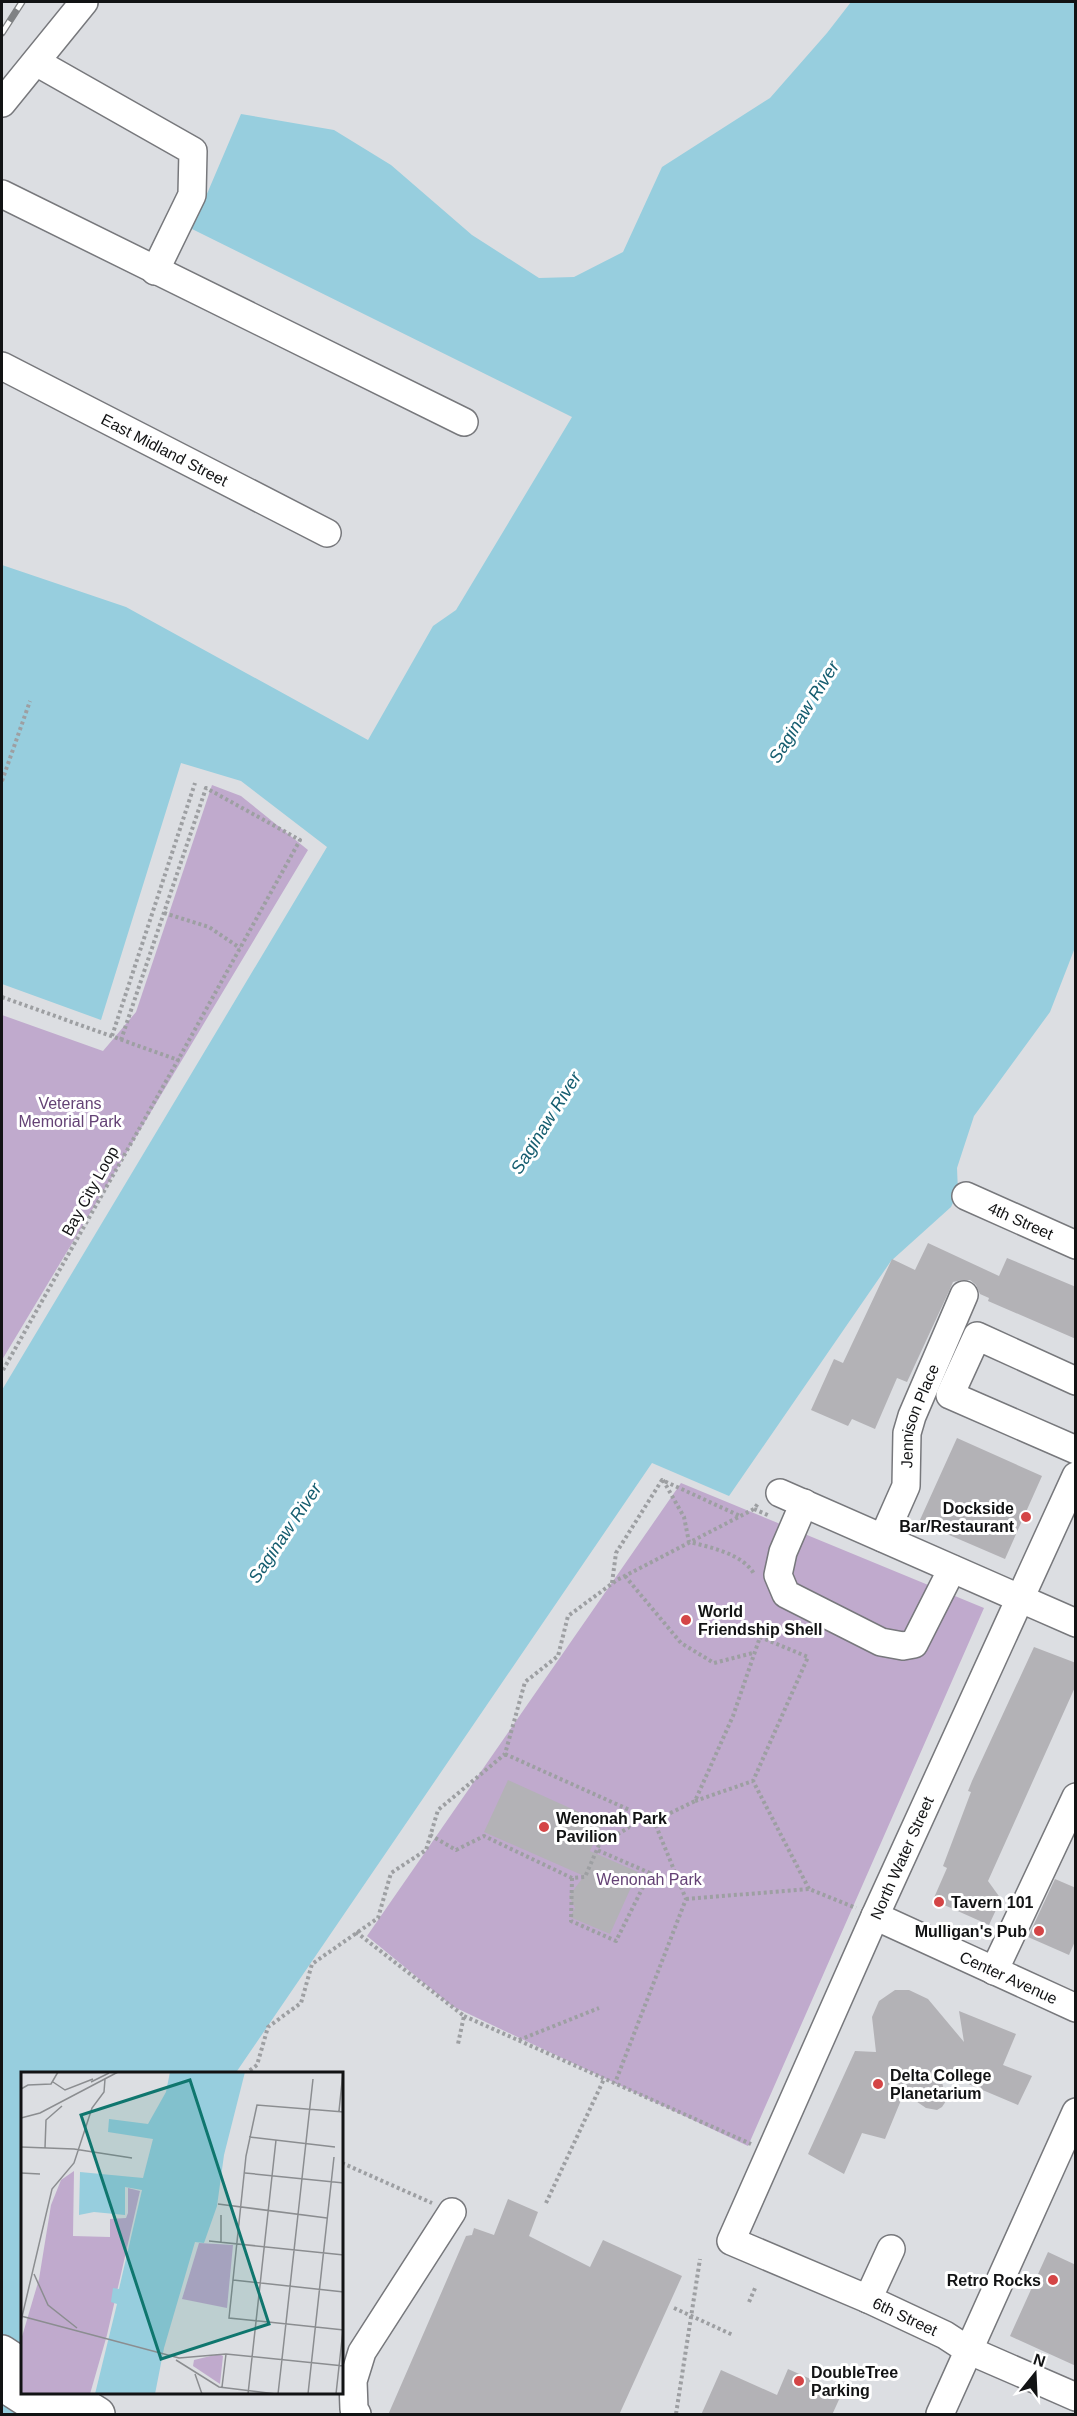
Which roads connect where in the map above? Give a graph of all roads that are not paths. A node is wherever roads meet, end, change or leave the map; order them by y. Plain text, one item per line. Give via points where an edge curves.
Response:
1 (84, 2) edge
2 (36, 62) junction
3 (2, 103) edge
4 (2, 194) edge
5 (155, 271) junction
6 (2, 366) edge
7 (464, 422) dead end
8 (327, 533) dead end
9 (966, 1196) dead end
10 (1076, 1245) edge
11 (964, 1295) dead end
12 (1076, 1381) edge
13 (1076, 1450) edge
14 (1076, 1476) edge
15 (883, 1538) junction
16 (952, 1569) junction
17 (1019, 1599) junction
18 (1076, 1623) edge
19 (1076, 1797) edge
20 (875, 1916) junction
21 (993, 1971) junction
22 (1076, 2008) edge
23 (1076, 2112) edge
24 (452, 2212) road end
25 (731, 2241) joint
26 (891, 2249) dead end
27 (868, 2299) junction
28 (968, 2350) junction
29 (2, 2352) edge
30 (21, 2364) edge
31 (2, 2384) edge
32 (68, 2395) edge
33 (1076, 2397) edge
34 (48, 2415) edge
35 (98, 2415) edge
36 (357, 2415) edge
37 (940, 2415) edge

1 - 2 street
2 - 3 street
2 - 5 street via 193,151 192,195
4 - 5 street
5 - 7 street
6 - 8 street, East Midland Street
9 - 10 street, 4th Street
11 - 15 street, Jennison Place via 912,1416 907,1433 906,1486
12 - 13 street via 976,1336 950,1395
14 - 17 street, North Water Street
15 - 16 street
15 - 16 street via 782,1499 783,1552 778,1575 786,1594 881,1642 903,1646 914,1644
16 - 17 street
17 - 18 street
17 - 20 street, North Water Street
19 - 21 street
20 - 21 street, Center Avenue
20 - 25 street, North Water Street
21 - 22 street, Center Avenue
23 - 28 street
24 - 36 street via 362,2352 353,2381
25 - 27 street, 6th Street
26 - 27 street
27 - 28 street, 6th Street
28 - 33 street, 6th Street
28 - 37 street
29 - 30 highway
31 - 34 highway
32 - 35 highway

